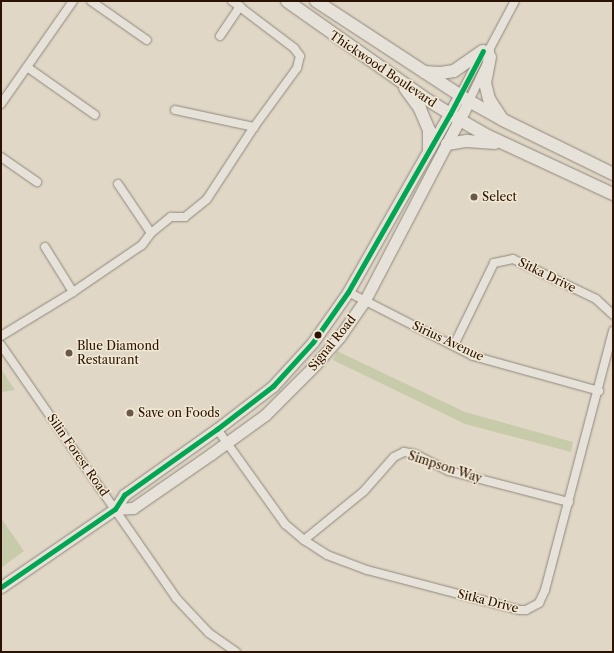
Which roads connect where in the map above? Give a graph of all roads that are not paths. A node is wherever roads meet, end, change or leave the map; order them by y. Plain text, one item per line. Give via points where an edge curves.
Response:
1 (73, 1) edge
2 (91, 1) edge
3 (232, 1) edge
4 (287, 1) edge
5 (316, 1) edge
6 (514, 1) edge
7 (102, 4) edge
8 (240, 6) junction
9 (220, 36) dead end
10 (147, 40) dead end
11 (488, 52) junction
12 (27, 67) junction
13 (423, 72) junction
14 (400, 81) junction
15 (465, 98) junction
16 (1, 104) edge
17 (175, 110) dead end
18 (95, 115) dead end
19 (455, 117) junction
20 (503, 120) junction
21 (254, 127) junction
22 (447, 144) junction
23 (508, 146) junction
24 (429, 150) junction
25 (1, 157) edge
26 (613, 174) edge
27 (37, 182) dead end
28 (118, 184) dead end
29 (613, 194) edge
30 (151, 233) junction
31 (45, 247) dead end
32 (73, 292) junction
33 (348, 292) junction
34 (365, 300) junction
35 (613, 315) edge
36 (613, 331) edge
37 (1, 336) edge
38 (1, 345) edge
39 (454, 345) junction
40 (599, 391) junction
41 (217, 429) junction
42 (227, 443) junction
43 (569, 502) junction
44 (115, 509) junction
45 (304, 540) junction
46 (1, 587) edge
47 (236, 652) edge

1 - 12 street
2 - 7 street
3 - 8 street
4 - 14 main road, Thickwood Boulevard
5 - 13 main road, Thickwood Boulevard
6 - 11 street
7 - 10 street
8 - 9 street
8 - 21 street via 294,48 300,56 297,68
11 - 13 main road via 454,71
11 - 15 street
11 - 20 main road via 485,84 487,93
12 - 16 street
12 - 18 street
13 - 15 main road, Thickwood Boulevard
14 - 19 main road, Thickwood Boulevard
14 - 24 main road via 420,109 429,130
15 - 19 street, Signal Road
15 - 20 main road, Thickwood Boulevard
17 - 21 street
19 - 22 street, Signal Road
19 - 23 main road, Thickwood Boulevard
19 - 24 street, Signal Road
20 - 26 main road, Thickwood Boulevard
21 - 30 street via 207,199 185,217 171,217
22 - 23 main road via 483,140
22 - 34 street, Signal Road
23 - 29 main road, Thickwood Boulevard
24 - 33 street, Signal Road
25 - 27 street
28 - 30 street
30 - 32 street via 142,245
31 - 32 street
32 - 37 street
33 - 34 street, Sirius Avenue
33 - 41 street, Signal Road via 313,342 273,386
34 - 39 street, Sirius Avenue
34 - 42 street, Signal Road via 340,336 290,391 265,415
35 - 39 street, Sitka Drive via 596,299 513,259 494,263
36 - 40 street, Sitka Drive
38 - 44 street, Silin Forest Road
39 - 40 street, Sirius Avenue via 473,356
40 - 43 street, Sitka Drive
41 - 42 street, Sitka Drive
41 - 44 street, Signal Road via 124,495
42 - 44 street, Signal Road via 133,508
42 - 45 street, Sitka Drive via 276,513
43 - 45 street, Simpson Way via 449,471 415,454 404,452 394,457 364,491
43 - 45 street, Sitka Drive via 545,590 539,602 526,610 353,566 327,555
44 - 46 street, Signal Road
44 - 47 street, Silin Forest Road via 184,609 209,633

